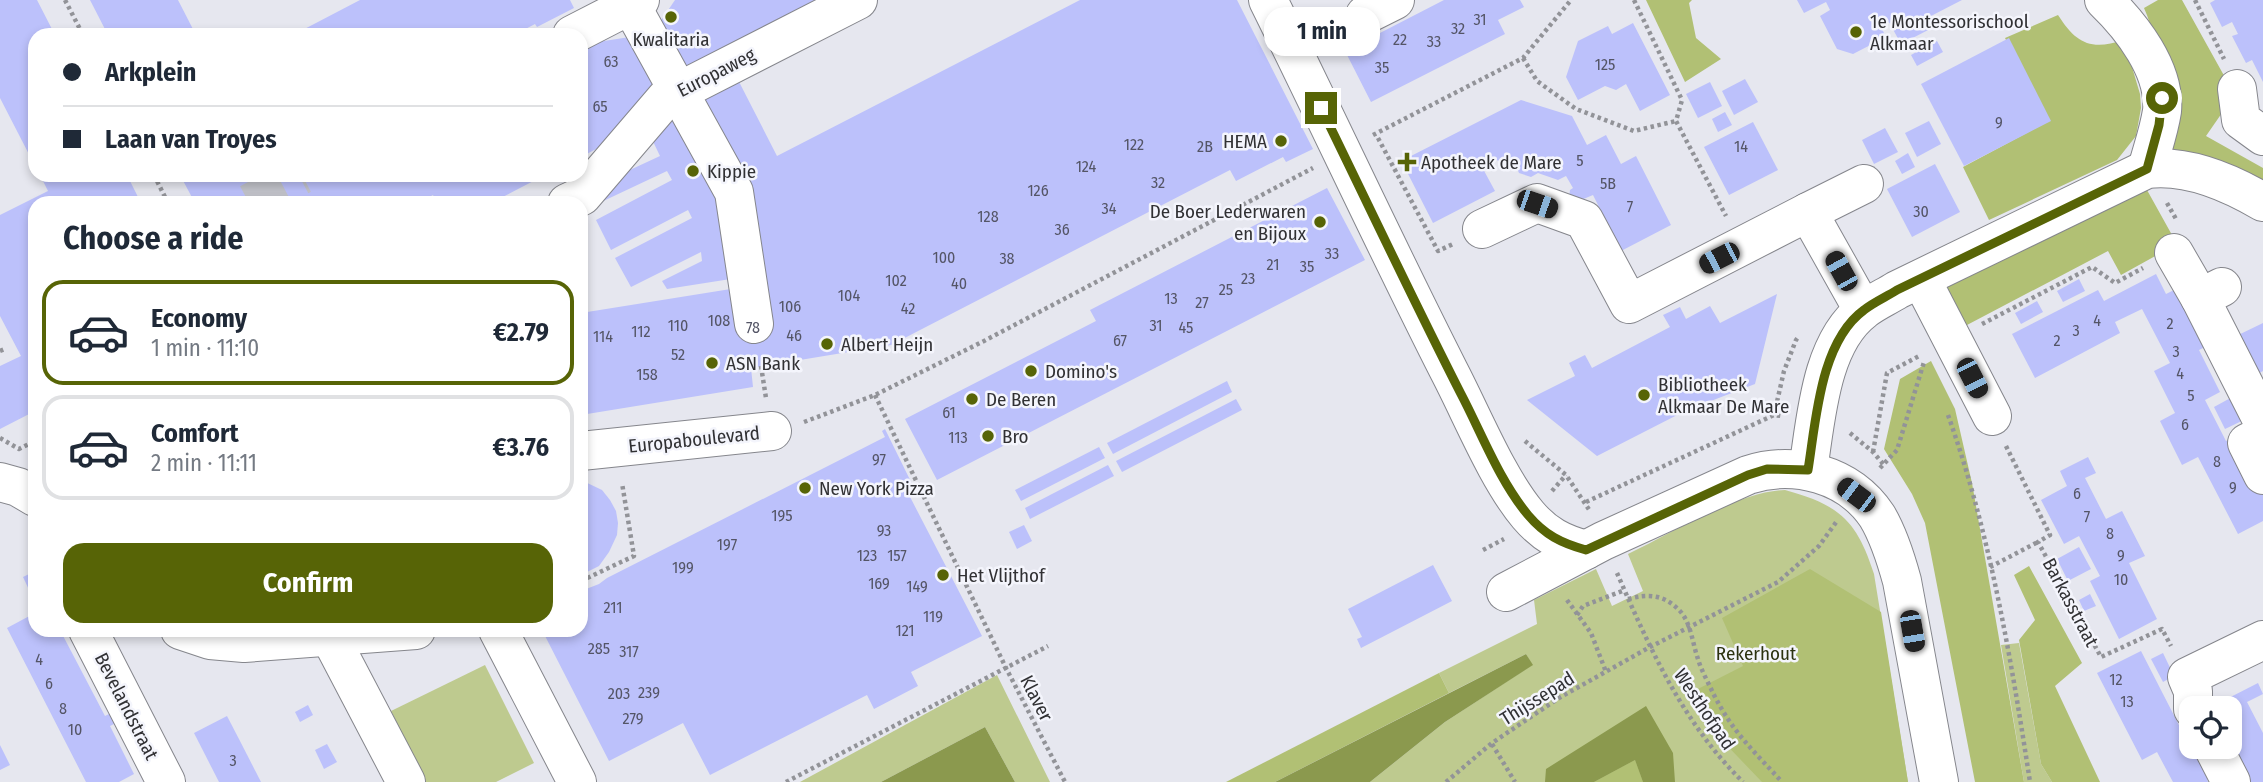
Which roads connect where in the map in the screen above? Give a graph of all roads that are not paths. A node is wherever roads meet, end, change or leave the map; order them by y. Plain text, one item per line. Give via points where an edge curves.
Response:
1 (859, 0) edge
2 (1268, 0) edge
3 (2104, 0) edge
4 (621, 4) edge
5 (583, 28) edge
6 (2237, 89) dead end
7 (678, 92) junction
8 (2263, 136) edge
9 (2147, 169) junction
10 (1864, 184) dead end
11 (582, 196) edge
12 (2263, 202) edge
13 (1808, 212) junction
14 (1482, 229) road end
15 (2174, 253) road end
16 (1921, 279) junction
17 (1863, 310) junction
18 (754, 324) dead end
19 (1992, 416) road end
20 (2263, 422) edge
21 (772, 432) road end
22 (2263, 435) edge
23 (598, 449) edge
24 (1808, 470) junction
25 (2263, 475) edge
26 (0, 482) edge
27 (28, 492) edge
28 (1594, 545) junction
29 (1506, 592) dead end
30 (92, 637) edge
31 (201, 637) edge
32 (330, 637) joint
33 (502, 637) edge
34 (2263, 640) edge
35 (2190, 693) edge
36 (2219, 759) edge
37 (166, 782) edge
38 (406, 782) edge
39 (577, 782) edge
40 (1939, 782) edge
41 (2231, 782) edge

1 - 7 street, Europaweg
2 - 28 street via 1505,479 1545,533 1566,544
3 - 9 street via 2144,48 2162,98
4 - 5 street
4 - 7 street
6 - 8 street via 2241,120
7 - 11 street, Europaweg via 666,98
7 - 18 street via 734,192
9 - 12 street via 2190,171
9 - 16 street
10 - 13 street
13 - 14 street via 1629,304 1584,220 1537,204
13 - 17 street
15 - 20 street via 2211,293
16 - 17 street
16 - 19 street via 1937,352
17 - 24 street via 1829,361
21 - 23 street, Europaboulevard
22 - 25 street via 2247,443
24 - 28 street via 1767,469 1748,475
24 - 40 street via 1856,495 1877,517 1894,553
26 - 27 street
28 - 29 street
30 - 37 street, Bevelandstraat
31 - 32 street via 231,643
32 - 38 street
33 - 39 street
34 - 35 street
36 - 41 street

